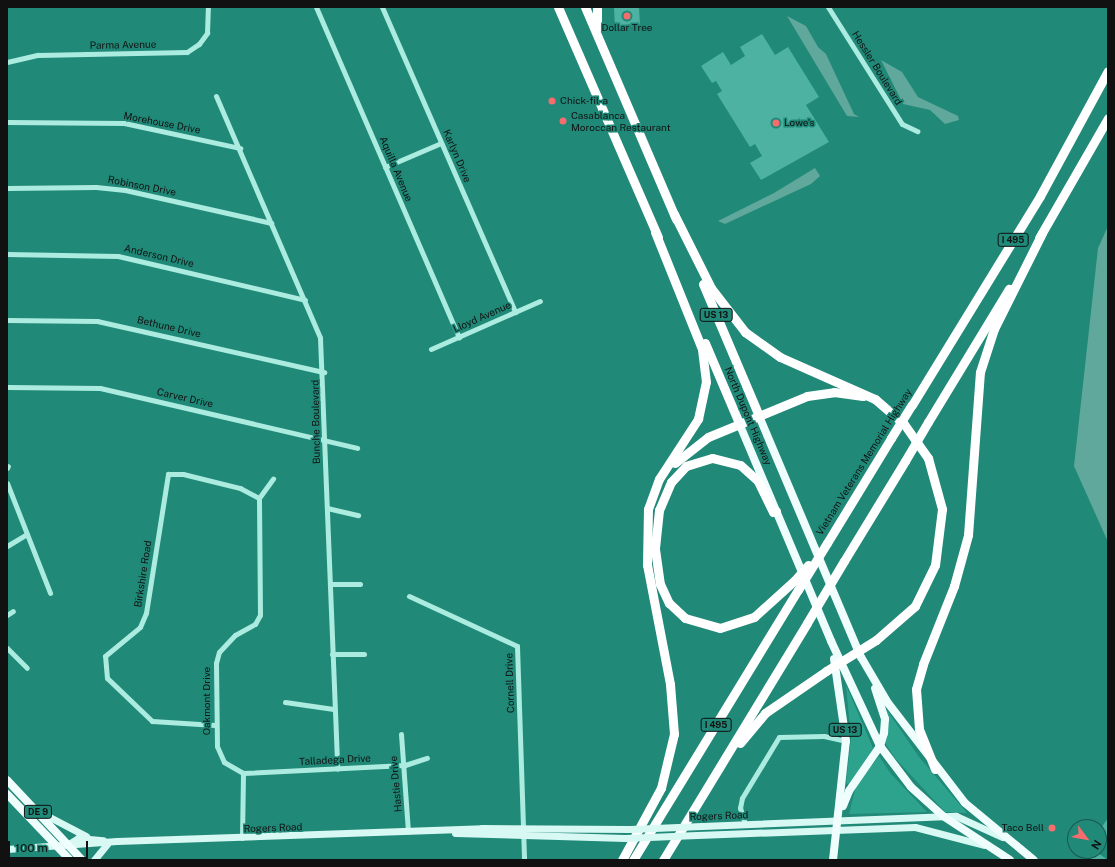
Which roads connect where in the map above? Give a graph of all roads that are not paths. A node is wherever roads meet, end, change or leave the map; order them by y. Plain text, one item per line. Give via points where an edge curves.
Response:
1 (208, 7) edge
2 (316, 7) edge
3 (382, 7) edge
4 (558, 7) edge
5 (585, 7) edge
6 (597, 7) edge
7 (828, 7) edge
8 (597, 34) junction
9 (7, 62) edge
10 (1108, 71) edge
11 (216, 96) dead end
12 (1108, 118) edge
13 (7, 122) edge
14 (917, 131) dead end
15 (442, 143) junction
16 (240, 148) junction
17 (385, 167) junction
18 (7, 188) edge
19 (674, 214) junction
20 (271, 223) junction
21 (655, 232) junction
22 (1042, 234) junction
23 (7, 254) edge
24 (305, 300) junction
25 (540, 301) dead end
26 (515, 312) junction
27 (7, 320) edge
28 (459, 337) junction
29 (431, 349) dead end
30 (324, 372) junction
31 (7, 387) edge
32 (889, 409) junction
33 (759, 416) junction
34 (739, 423) junction
35 (326, 440) junction
36 (357, 448) dead end
37 (273, 479) dead end
38 (7, 483) edge
39 (258, 498) junction
40 (328, 508) junction
41 (776, 511) junction
42 (358, 515) dead end
43 (648, 515) junction
44 (27, 534) junction
45 (827, 543) junction
46 (7, 546) edge
47 (330, 584) junction
48 (360, 584) dead end
49 (50, 593) dead end
50 (409, 596) dead end
51 (14, 611) dead end
52 (7, 615) edge
53 (831, 641) junction
54 (7, 648) edge
55 (332, 654) junction
56 (364, 654) dead end
57 (861, 657) junction
58 (27, 668) dead end
59 (285, 702) dead end
60 (334, 709) junction
61 (215, 725) junction
62 (401, 734) dead end
63 (846, 741) junction
64 (880, 746) junction
65 (427, 758) dead end
66 (405, 765) junction
67 (337, 769) junction
68 (935, 769) junction
69 (243, 773) junction
70 (7, 780) edge
71 (7, 794) edge
72 (701, 798) junction
73 (33, 807) junction
74 (943, 816) junction
75 (838, 820) junction
76 (745, 824) junction
77 (522, 828) junction
78 (838, 830) junction
79 (431, 831) junction
80 (408, 832) junction
81 (1002, 837) junction
82 (91, 838) junction
83 (523, 838) junction
84 (242, 839) junction
85 (117, 841) junction
86 (67, 845) junction
87 (56, 846) junction
88 (988, 846) junction
89 (7, 850) edge
90 (70, 860) edge
91 (82, 860) edge
92 (94, 860) edge
93 (524, 860) edge
94 (622, 860) edge
95 (633, 860) edge
96 (663, 860) edge
97 (833, 860) edge
98 (1010, 860) edge
99 (1034, 860) edge

1 - 9 street, Parma Avenue via 207,32 199,44 187,52 38,55
2 - 17 street, Aquilla Avenue
3 - 15 street, Karlyn Drive
4 - 21 highway, North Dupont Highway / US 13
5 - 8 highway, North Dupont Highway / US 13
6 - 8 highway
7 - 14 street, Hessler Boulevard via 902,124
8 - 19 highway, North Dupont Highway / US 13
10 - 45 highway, Vietnam Veterans Memorial Highway / I 495, bridge via 1040,196
11 - 16 street, Bunche Boulevard
12 - 22 highway, I 495
13 - 16 street, Morehouse Drive via 124,123
15 - 17 street
15 - 26 street, Karlyn Drive
16 - 20 street, Bunche Boulevard
17 - 28 street, Aquilla Avenue
18 - 20 street, Robinson Drive via 118,189
19 - 32 highway via 711,288 750,336 780,357 862,391
19 - 33 highway, North Dupont Highway / US 13
20 - 24 street, Bunche Boulevard
21 - 34 highway, North Dupont Highway / US 13
21 - 43 highway via 702,349 706,382 698,419 656,484
22 - 68 highway via 994,329 980,372 968,534 954,586 923,664 916,689 919,729
22 - 72 highway, I 495, bridge
23 - 24 street, Anderson Drive via 118,256
24 - 30 street, Bunche Boulevard via 320,338
25 - 26 street, Lloyd Avenue
26 - 28 street, Lloyd Avenue
27 - 30 street, Bethune Drive via 97,321
28 - 29 street, Lloyd Avenue
30 - 35 street, Bunche Boulevard
31 - 35 street, Carver Drive via 100,388
32 - 33 highway via 863,396 828,392 807,396
32 - 72 highway, bridge via 909,429 928,458 941,496 942,531 935,565 921,596 903,619 876,640 826,671 755,722
33 - 34 highway
33 - 57 main road, North Dupont Highway / US 13
34 - 41 main road, North Dupont Highway / US 13
34 - 43 highway via 703,439 680,456 662,482
35 - 36 street, Carver Drive
35 - 40 street, Bunche Boulevard
37 - 39 street
38 - 44 street
39 - 61 street, Oakmont Drive via 260,615 255,624 235,635 219,652
39 - 61 street, Birkshire Road via 240,488 184,474 168,474 146,613 140,627 105,656 103,666 114,686 152,722
40 - 42 street
40 - 47 street, Bunche Boulevard
41 - 45 highway, bridge via 773,512 755,477 736,462 712,458 686,466 671,482 659,510 655,542 660,584 669,603 685,618 720,628 754,617 795,580
41 - 53 main road, North Dupont Highway / US 13
43 - 94 highway via 647,565 672,693 674,734 659,792
44 - 46 street
44 - 49 street
45 - 95 highway, Vietnam Veterans Memorial Highway / I 495, bridge
47 - 48 street
47 - 55 street, Bunche Boulevard
50 - 77 street, Cornell Drive via 517,646
51 - 52 street
53 - 63 main road, US 13
53 - 64 main road, North Dupont Highway
54 - 58 street
55 - 56 street
55 - 60 street, Bunche Boulevard
57 - 64 main road, US 13 via 885,719
57 - 68 main road, North Dupont Highway via 888,703
59 - 60 street
60 - 67 street, Bunche Boulevard
61 - 69 street, Oakmont Drive via 217,746 224,762
62 - 66 street, Hastie Drive
63 - 75 main road, US 13
63 - 76 street via 824,736 779,737 742,798 740,808
64 - 74 main road, North Dupont Highway via 911,787
64 - 75 main road, US 13 via 848,791
65 - 66 street, Talladega Drive
66 - 67 street, Talladega Drive
66 - 80 street, Hastie Drive
67 - 69 street, Talladega Drive
68 - 81 main road, North Dupont Highway via 965,803
69 - 84 street
70 - 73 main road, DE 9
71 - 87 main road, DE 9
72 - 96 highway, I 495
73 - 82 street via 62,827
73 - 86 main road, DE 9
74 - 75 street, Rogers Road
74 - 81 street, Rogers Road via 965,817
74 - 88 main road, North Dupont Highway
75 - 76 street, Rogers Road
75 - 78 main road, US 13
76 - 77 street, Rogers Road, bridge via 630,829
77 - 79 street, Rogers Road
77 - 83 street, Cornell Drive
78 - 83 street, Rogers Road, bridge via 625,838
78 - 88 street, Rogers Road via 915,827
78 - 97 main road, US 13
79 - 80 street, Rogers Road
79 - 83 street, Rogers Road
80 - 84 street, Rogers Road
81 - 99 main road, North Dupont Highway
82 - 85 street, Rogers Road
82 - 86 street, Rogers Road via 78,838
83 - 93 street, Cornell Drive
84 - 85 street, Rogers Road
85 - 86 street, Rogers Road
85 - 92 street via 99,850
86 - 87 street, Rogers Road
86 - 90 street
86 - 91 main road, DE 9
87 - 89 street, Rogers Road
87 - 90 main road, DE 9
88 - 98 main road, North Dupont Highway

